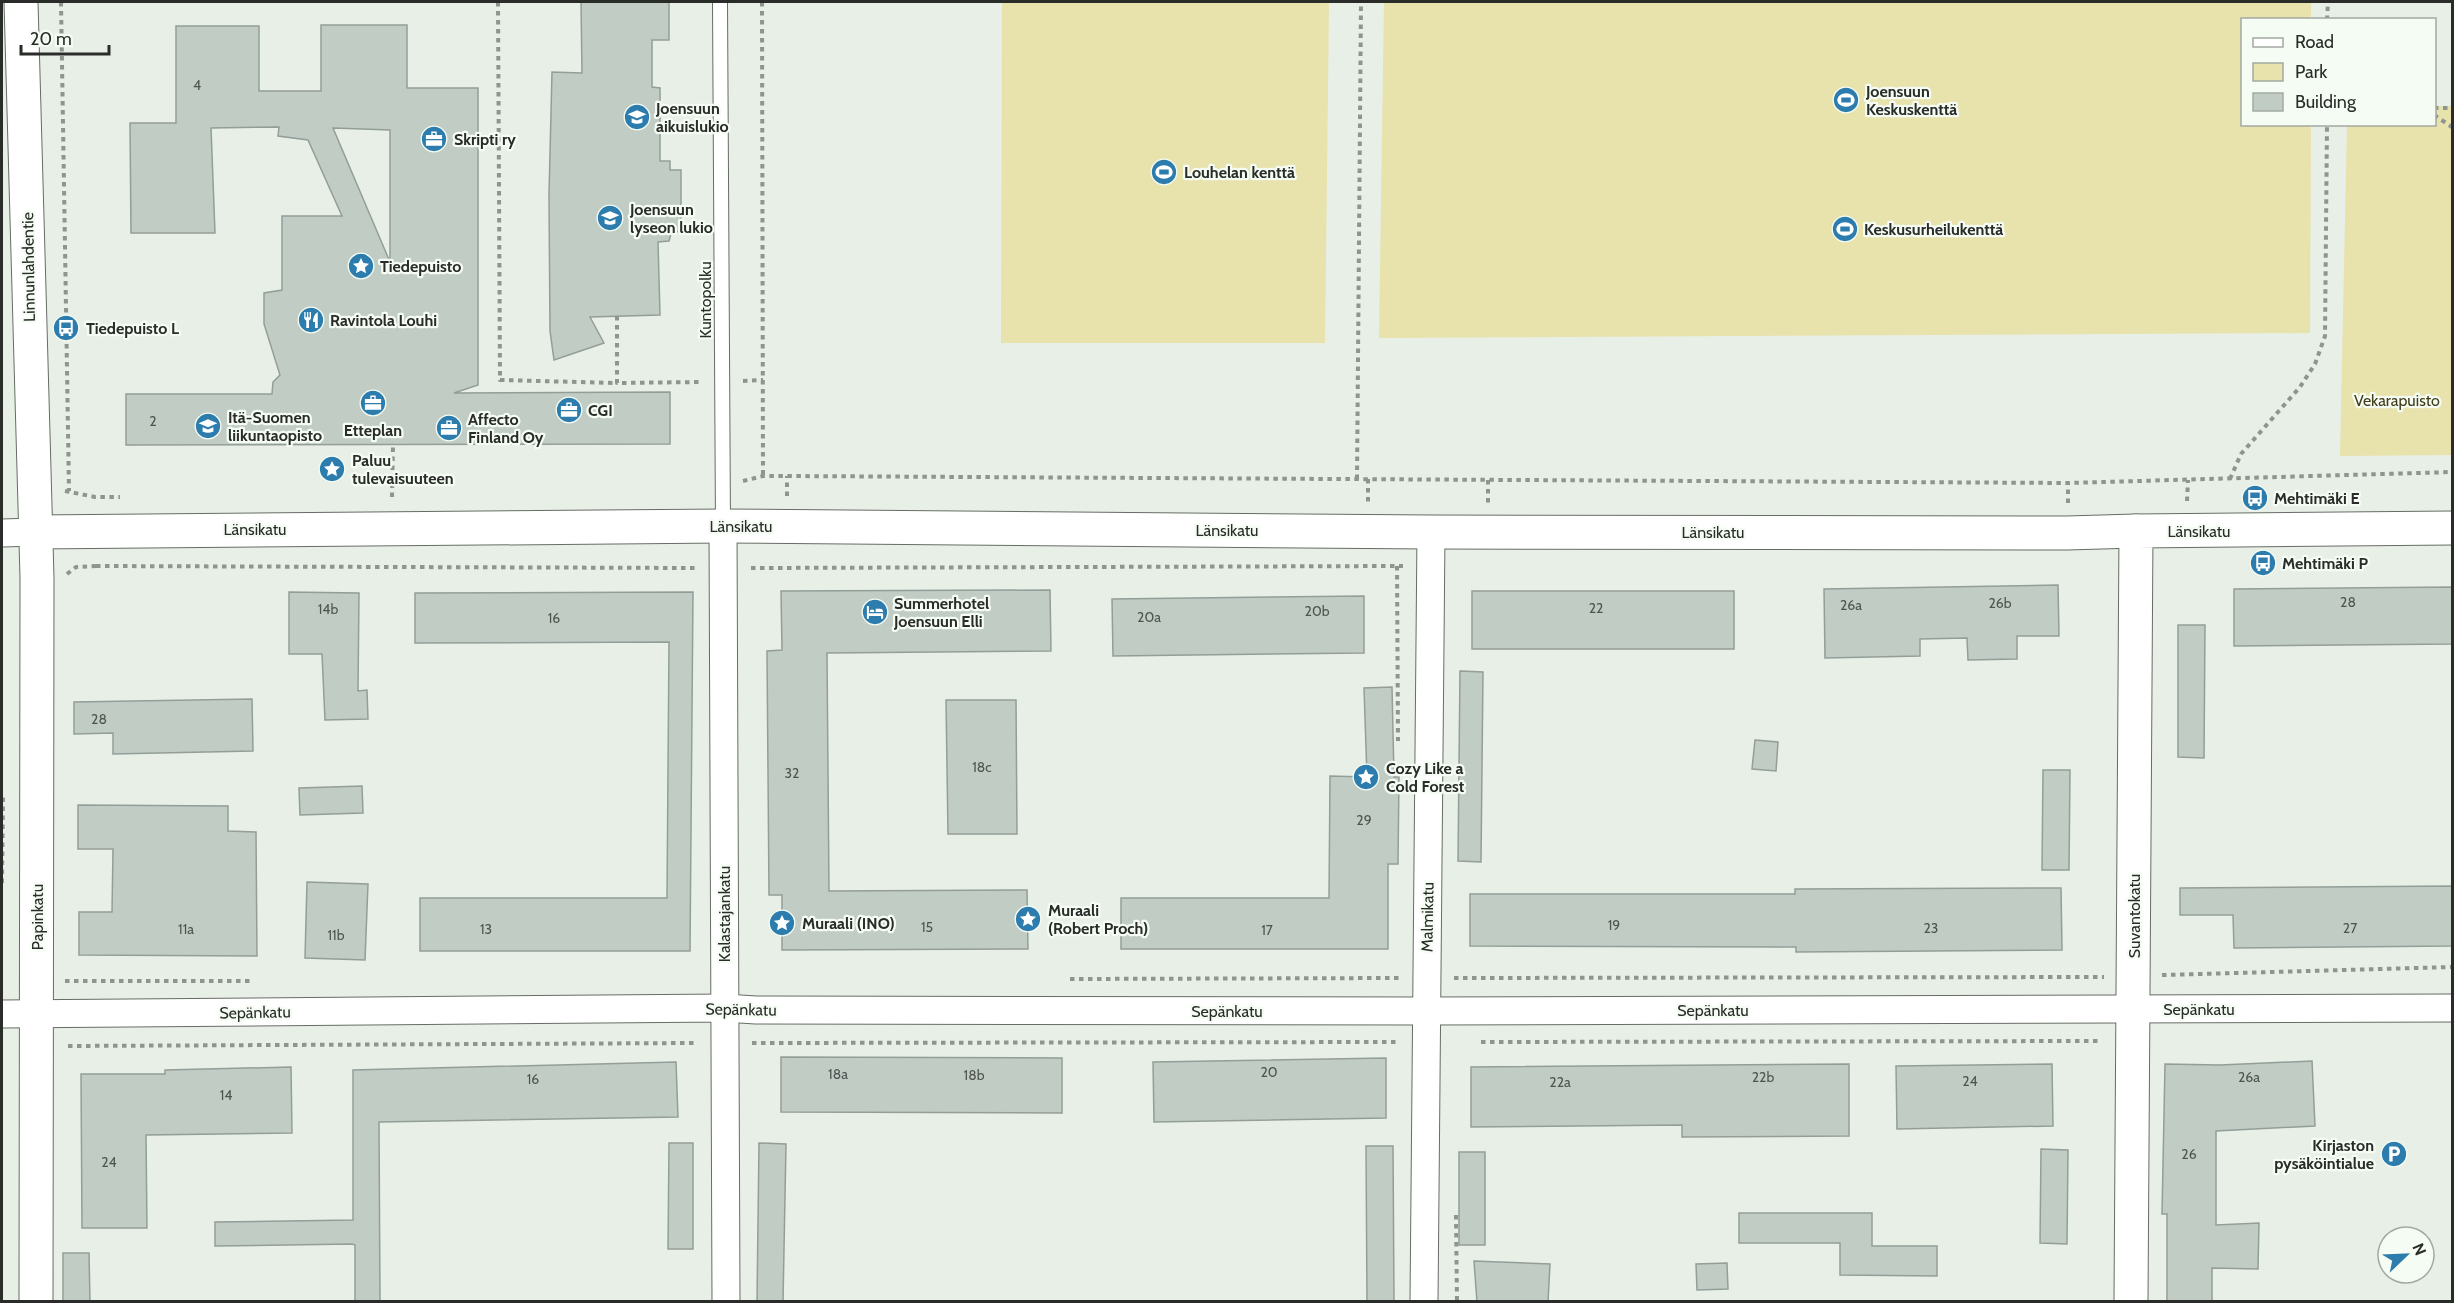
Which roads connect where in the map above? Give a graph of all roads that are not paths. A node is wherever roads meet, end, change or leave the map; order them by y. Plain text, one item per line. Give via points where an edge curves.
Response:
1 (21, 2) edge
2 (720, 2) edge
3 (723, 526) junction
4 (2452, 528) edge
5 (2136, 531) junction
6 (35, 532) junction
7 (1431, 532) junction
8 (2, 533) edge
9 (724, 1008) junction
10 (2133, 1008) junction
11 (2452, 1008) edge
12 (1426, 1011) junction
13 (2, 1014) edge
14 (38, 1014) junction
15 (36, 1302) edge
16 (726, 1302) edge
17 (1424, 1302) edge
18 (2131, 1302) edge

1 - 6 street, Linnunlahdentie
2 - 3 lane, Kuntopolku
3 - 6 street, Länsikatu
3 - 7 street, Länsikatu
3 - 9 street, Kalastajankatu
4 - 5 street, Länsikatu
5 - 7 street, Länsikatu
5 - 10 street, Suvantokatu
6 - 8 street, Länsikatu
6 - 14 street, Papinkatu
7 - 12 street, Malmikatu
9 - 12 street, Sepänkatu
9 - 14 street, Sepänkatu
9 - 16 street, Kalastajankatu
10 - 11 street, Sepänkatu
10 - 12 street, Sepänkatu
10 - 18 street, Suvantokatu
12 - 17 street, Malmikatu
13 - 14 street, Sepänkatu
14 - 15 street, Papinkatu

